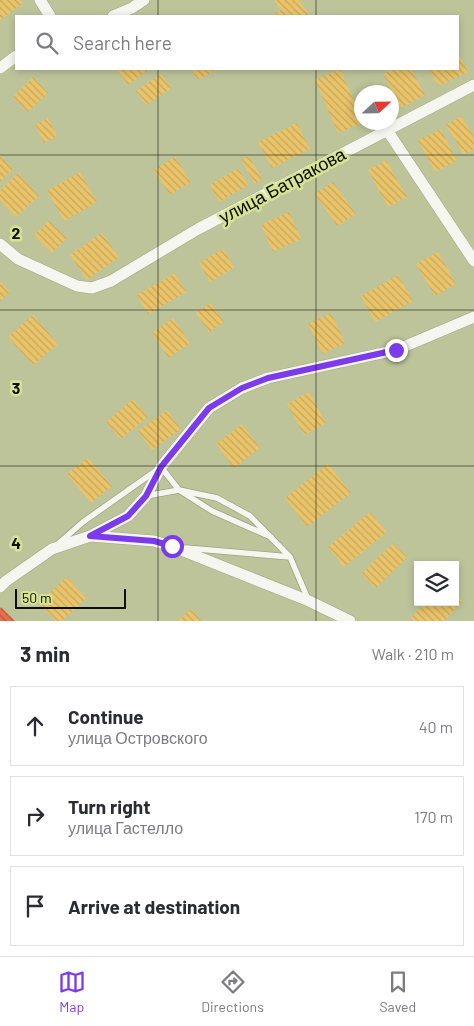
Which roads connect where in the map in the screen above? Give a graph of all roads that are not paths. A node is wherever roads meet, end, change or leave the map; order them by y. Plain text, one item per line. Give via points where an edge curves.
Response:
1 (40, 0) edge
2 (144, 0) edge
3 (49, 15) edge
4 (115, 15) edge
5 (15, 57) edge
6 (0, 68) edge
7 (474, 85) edge
8 (399, 124) edge
9 (387, 130) joint
10 (0, 244) edge
11 (474, 260) edge
12 (474, 317) edge
13 (161, 467) junction
14 (180, 490) junction
15 (146, 496) junction
16 (90, 536) junction
17 (271, 537) junction
18 (172, 546) junction
19 (52, 550) junction
20 (290, 557) junction
21 (0, 587) edge
22 (309, 601) junction
23 (350, 621) edge

1 - 3 street
2 - 4 street
5 - 6 street
7 - 8 street, улица Батракова
9 - 10 street, улица Батракова via 198,229 111,281 92,288 77,286 18,259
9 - 11 street
12 - 13 street via 396,350 268,378 242,388 209,408
13 - 14 lane
13 - 15 street
13 - 19 lane via 83,522
14 - 15 lane
14 - 17 lane via 212,511
14 - 17 lane via 218,498 250,516
15 - 16 street via 128,516
16 - 18 street via 154,541
16 - 19 street
17 - 20 lane
18 - 20 lane
18 - 22 street
19 - 21 street
20 - 22 lane
22 - 23 street

